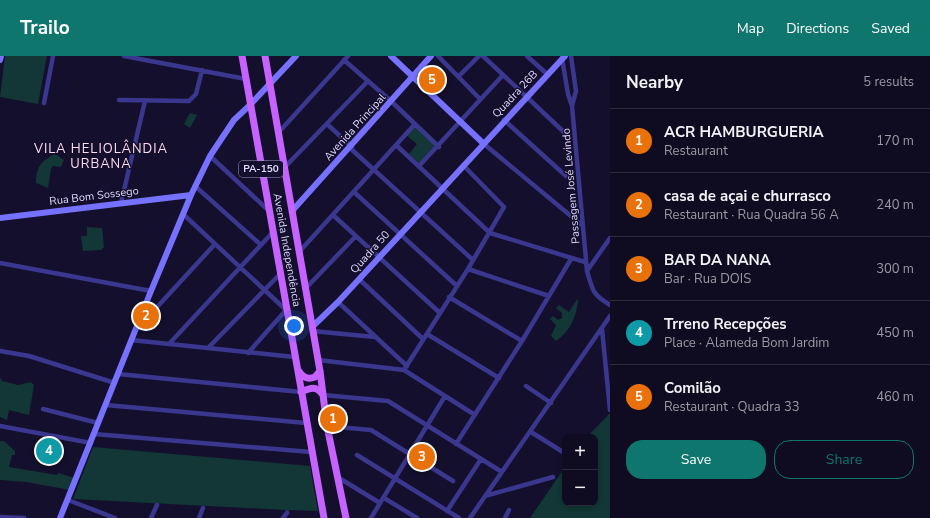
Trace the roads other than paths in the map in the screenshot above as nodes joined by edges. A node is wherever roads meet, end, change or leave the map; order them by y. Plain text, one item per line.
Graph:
1 (1, 56) edge
2 (53, 56) edge
3 (124, 56) edge
4 (242, 56) edge
5 (265, 56) edge
6 (296, 56) edge
7 (391, 56) edge
8 (431, 56) edge
9 (438, 56) edge
10 (479, 56) edge
11 (483, 56) edge
12 (527, 56) edge
13 (571, 56) edge
14 (563, 57) edge
15 (346, 58) edge
16 (0, 60) edge
17 (202, 70) junction
18 (547, 74) junction
19 (503, 75) junction
20 (413, 76) junction
21 (459, 76) junction
22 (246, 78) junction
23 (368, 81) junction
24 (271, 84) junction
25 (527, 96) junction
26 (480, 99) junction
27 (119, 100) dead end
28 (145, 101) junction
29 (392, 102) junction
30 (44, 103) dead end
31 (250, 105) junction
32 (572, 106) junction
33 (504, 120) junction
34 (461, 122) junction
35 (327, 124) junction
36 (415, 124) junction
37 (278, 132) junction
38 (566, 134) dead end
39 (484, 144) junction
40 (396, 145) junction
41 (438, 146) junction
42 (351, 147) junction
43 (210, 156) junction
44 (463, 165) junction
45 (420, 166) junction
46 (284, 168) junction
47 (374, 170) junction
48 (566, 176) dead end
49 (195, 186) junction
50 (442, 188) junction
51 (354, 192) junction
52 (191, 195) junction
53 (121, 203) junction
54 (269, 211) junction
55 (292, 211) junction
56 (421, 212) junction
57 (183, 214) junction
58 (333, 215) junction
59 (0, 218) edge
60 (583, 226) junction
61 (273, 232) junction
62 (490, 233) junction
63 (399, 234) junction
64 (356, 236) junction
65 (610, 238) edge
66 (215, 244) junction
67 (260, 244) junction
68 (299, 252) junction
69 (379, 257) junction
70 (570, 259) junction
71 (473, 260) junction
72 (0, 262) edge
73 (239, 266) junction
74 (587, 268) junction
75 (468, 269) junction
76 (280, 274) junction
77 (359, 279) junction
78 (456, 286) junction
79 (305, 289) junction
80 (265, 290) junction
81 (151, 291) junction
82 (549, 296) junction
83 (450, 298) junction
84 (338, 302) junction
85 (610, 305) edge
86 (286, 310) junction
87 (440, 313) junction
88 (610, 316) edge
89 (602, 328) junction
90 (312, 329) junction
91 (135, 331) junction
92 (427, 334) junction
93 (375, 336) junction
94 (423, 339) junction
95 (131, 340) junction
96 (522, 341) junction
97 (169, 344) junction
98 (208, 348) junction
99 (0, 350) edge
100 (248, 353) junction
101 (294, 357) junction
102 (318, 360) junction
103 (296, 368) junction
104 (406, 368) junction
105 (320, 370) junction
106 (118, 374) junction
107 (499, 378) junction
108 (115, 382) junction
109 (526, 386) dead end
110 (301, 392) junction
111 (323, 395) junction
112 (445, 396) junction
113 (551, 403) junction
114 (106, 405) junction
115 (42, 409) dead end
116 (610, 410) edge
117 (476, 414) junction
118 (98, 423) junction
119 (306, 423) junction
120 (0, 426) edge
121 (327, 426) junction
122 (427, 426) junction
123 (531, 432) junction
124 (94, 434) junction
125 (91, 443) junction
126 (456, 444) junction
127 (562, 451) edge
128 (311, 452) junction
129 (357, 455) dead end
130 (410, 455) junction
131 (481, 460) junction
132 (502, 472) junction
133 (553, 477) dead end
134 (339, 478) junction
135 (396, 479) junction
136 (453, 481) dead end
137 (486, 496) junction
138 (384, 498) junction
139 (68, 500) junction
140 (380, 503) junction
141 (157, 505) dead end
142 (203, 508) dead end
143 (509, 510) dead end
144 (447, 511) junction
145 (287, 513) dead end
146 (106, 516) edge
147 (322, 516) edge
148 (0, 517) edge
149 (472, 517) edge
150 (24, 518) edge
151 (60, 518) edge
152 (115, 518) edge
153 (151, 518) edge
154 (199, 518) edge
155 (283, 518) edge
156 (346, 518) edge
157 (371, 518) edge
158 (417, 518) edge
159 (459, 518) edge
160 (505, 518) edge

1 - 16 main road
2 - 30 street
3 - 17 street
4 - 22 main road, Avenida Independência / PA-150
5 - 24 main road, Avenida Independência / PA-150
6 - 24 main road
7 - 20 main road
8 - 20 main road, Avenida Principal
9 - 21 street
10 - 21 street
11 - 19 street
12 - 18 street
13 - 32 street
14 - 18 main road, Quadra 26B
14 - 32 street, Passagem José Levindo
15 - 23 street
15 - 37 street
17 - 22 street
17 - 28 street
18 - 25 main road, Quadra 26B
19 - 25 street
19 - 26 street
20 - 29 main road, Avenida Principal
20 - 34 main road
21 - 26 street
22 - 31 main road, Avenida Independência / PA-150
23 - 29 street
23 - 35 street
24 - 31 main road
24 - 37 main road, Avenida Independência / PA-150
25 - 33 main road, Quadra 26B
25 - 38 street
26 - 34 street
27 - 28 street
28 - 53 street
29 - 36 street
29 - 42 main road, Avenida Principal
31 - 43 main road
31 - 54 main road, Avenida Independência / PA-150
32 - 60 street, Passagem José Levindo
33 - 39 main road, Quadra 26B
33 - 48 street
34 - 39 main road
34 - 41 street
35 - 42 street
35 - 46 street
36 - 40 street
36 - 41 street
37 - 46 main road, Avenida Independência / PA-150
39 - 44 main road, Quadra 26B
39 - 60 street
40 - 45 street
40 - 47 street
41 - 45 street
42 - 47 street
42 - 55 main road, Avenida Principal
43 - 49 main road
43 - 54 street
44 - 50 main road, Quadra 50
44 - 62 street
45 - 50 street
46 - 55 main road, Avenida Independência / PA-150
47 - 51 street
47 - 56 street
49 - 52 main road
49 - 67 street
50 - 56 main road, Quadra 50
50 - 62 street
51 - 58 street
51 - 63 street
52 - 53 main road, Rua Bom Sossego
52 - 57 main road
53 - 59 main road, Rua Bom Sossego
54 - 61 main road, Avenida Independência / PA-150
55 - 68 main road, Avenida Independência / PA-150
56 - 63 main road, Quadra 50
56 - 71 street
57 - 66 street
57 - 81 main road
58 - 64 street
58 - 68 street
60 - 74 street, Passagem José Levindo
61 - 67 street
61 - 76 main road, Avenida Independência / PA-150
62 - 70 street
62 - 71 street
63 - 69 main road, Quadra 50
63 - 78 street
64 - 69 street
64 - 79 street
65 - 74 street
66 - 73 street
66 - 91 street
67 - 73 street
68 - 79 main road, Avenida Independência / PA-150
69 - 77 main road, Quadra 50
69 - 87 street
70 - 74 street
70 - 82 street
71 - 75 street
72 - 81 street
73 - 80 street
73 - 97 street
74 - 85 street, Passagem José Levindo
75 - 78 street
75 - 82 street
76 - 80 street
76 - 86 main road, Avenida Independência / PA-150
77 - 84 main road, Quadra 50
77 - 94 street
78 - 83 street
79 - 90 main road, Avenida Independência / PA-150
80 - 86 street
80 - 98 street
81 - 91 main road
82 - 96 street
83 - 87 street
83 - 96 street
84 - 90 main road, Quadra 50
84 - 93 street
86 - 100 street
86 - 101 main road, Avenida Independência / PA-150
87 - 92 street
88 - 89 street
89 - 113 street
89 - 116 street
90 - 93 street
90 - 102 main road, Avenida Independência / PA-150
91 - 95 main road
92 - 94 street
92 - 107 street
93 - 104 street
94 - 104 street
95 - 97 street
95 - 106 main road
96 - 107 street
97 - 98 street
98 - 100 street
99 - 108 street
100 - 101 street
101 - 103 main road, Avenida Independência / PA-150
102 - 104 street
102 - 105 main road, Avenida Independência / PA-150
103 - 105 main road
103 - 110 main road, Avenida Independência / PA-150
104 - 112 street
105 - 111 main road, Avenida Independência / PA-150
106 - 108 main road
106 - 110 street
107 - 117 street
108 - 114 main road
109 - 113 street
110 - 111 main road
110 - 119 main road, Avenida Independência / PA-150
111 - 121 main road, Avenida Independência / PA-150
111 - 122 street
112 - 117 street
112 - 122 street
113 - 123 street
114 - 118 main road
114 - 119 street
115 - 118 street
117 - 126 street
118 - 124 main road
119 - 128 main road, Avenida Independência / PA-150
120 - 125 street
121 - 130 street
121 - 134 main road, Avenida Independência / PA-150
122 - 126 street
122 - 130 street
123 - 127 street
123 - 132 street
124 - 125 main road
124 - 128 street
125 - 139 main road
126 - 131 street
128 - 147 main road, Avenida Independência / PA-150
129 - 135 street
130 - 135 street
130 - 136 street
131 - 132 street
131 - 144 street
132 - 137 street
133 - 137 street
134 - 140 street
134 - 156 main road, Avenida Independência / PA-150
135 - 138 street
135 - 144 street
137 - 149 street
138 - 140 street
138 - 158 street
139 - 146 street
139 - 151 main road
140 - 157 street
141 - 153 street
142 - 154 street
143 - 160 street
144 - 159 street
145 - 155 street
146 - 152 street
148 - 150 street

